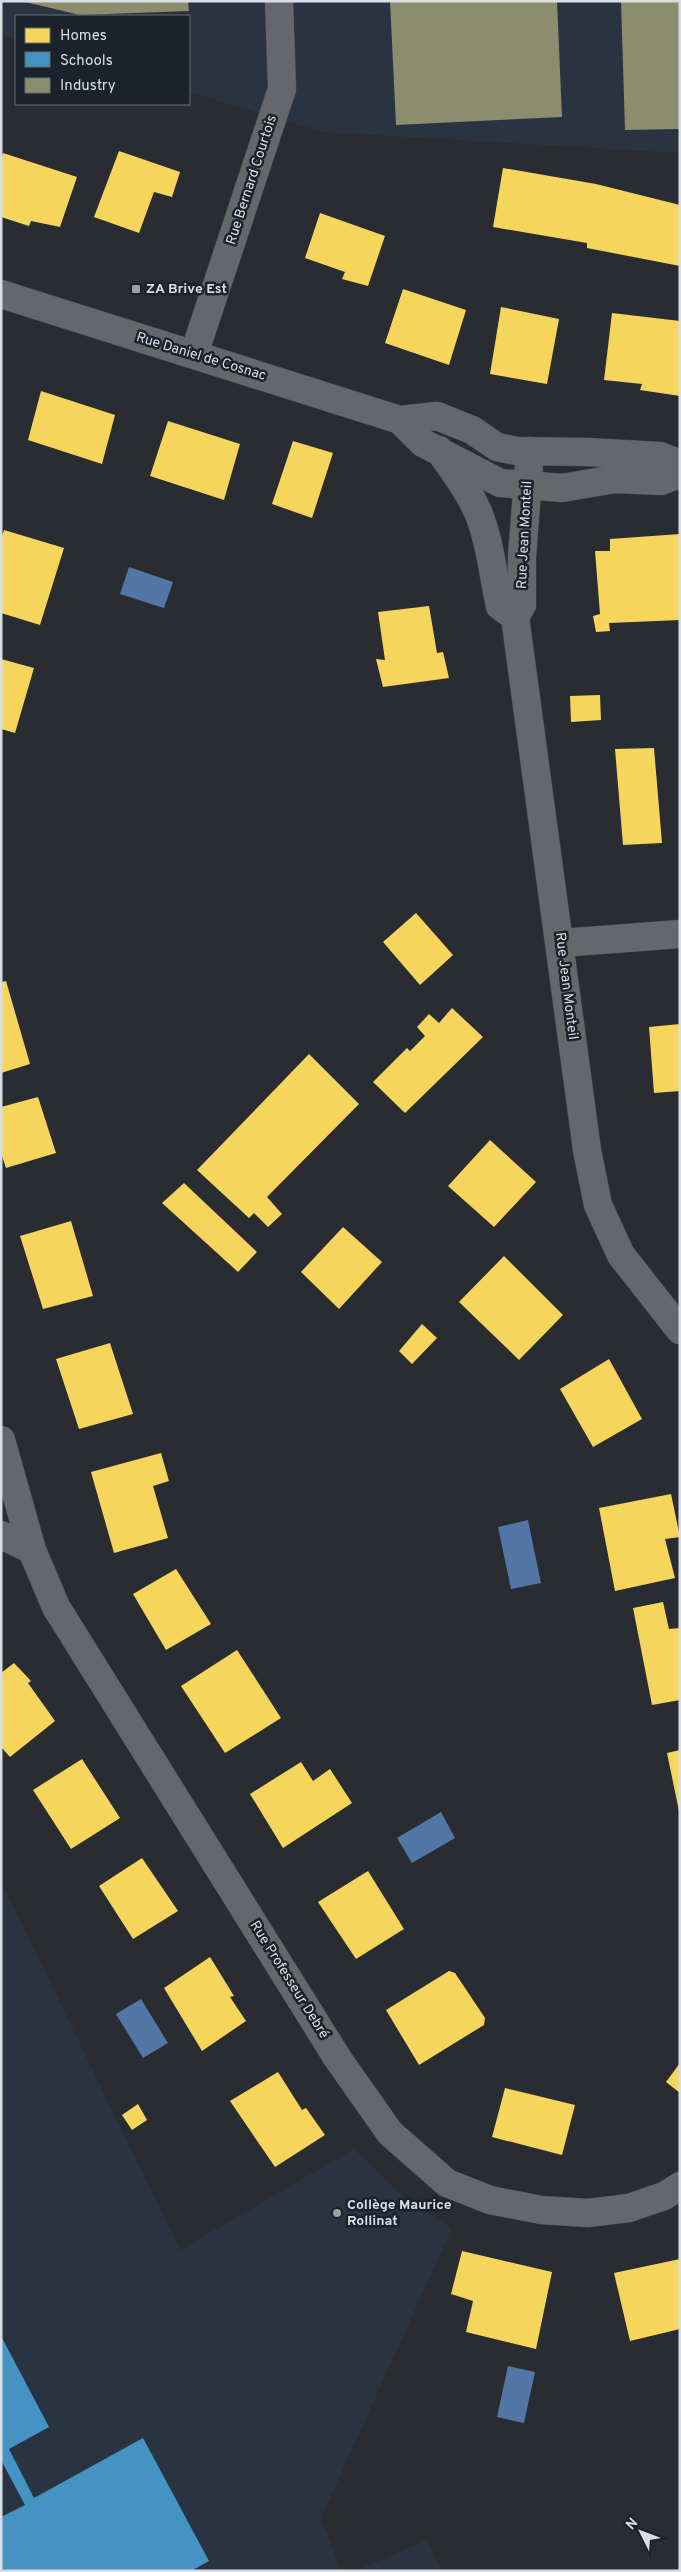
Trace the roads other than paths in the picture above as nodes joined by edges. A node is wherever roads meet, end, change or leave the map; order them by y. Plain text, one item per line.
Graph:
1 (279, 1) edge
2 (2, 295) edge
3 (194, 354) junction
4 (400, 420) junction
5 (439, 450) junction
6 (530, 451) junction
7 (680, 464) edge
8 (680, 474) edge
9 (527, 485) junction
10 (515, 617) junction
11 (680, 934) edge
12 (560, 943) junction
13 (680, 1330) edge
14 (1, 1440) edge
15 (1, 1535) edge
16 (32, 1550) junction
17 (680, 2186) edge

1 - 3 street, Rue Bernard Courtois
2 - 3 street, Rue Daniel de Cosnac
3 - 4 street, Rue Daniel de Cosnac
4 - 5 street, Rue Daniel de Cosnac
4 - 6 street, Rue Daniel de Cosnac
5 - 9 street, Rue Daniel de Cosnac
5 - 10 street, Rue Jean Monteil
6 - 7 street, Rue Daniel de Cosnac
6 - 9 street, Rue Jean Monteil
8 - 9 street, Rue Daniel de Cosnac
9 - 10 street, Rue Jean Monteil
10 - 12 street, Rue Jean Monteil
11 - 12 street
12 - 13 street, Rue Jean Monteil
14 - 16 street, Rue Professeur Debré
15 - 16 street
16 - 17 street, Rue Professeur Debré

